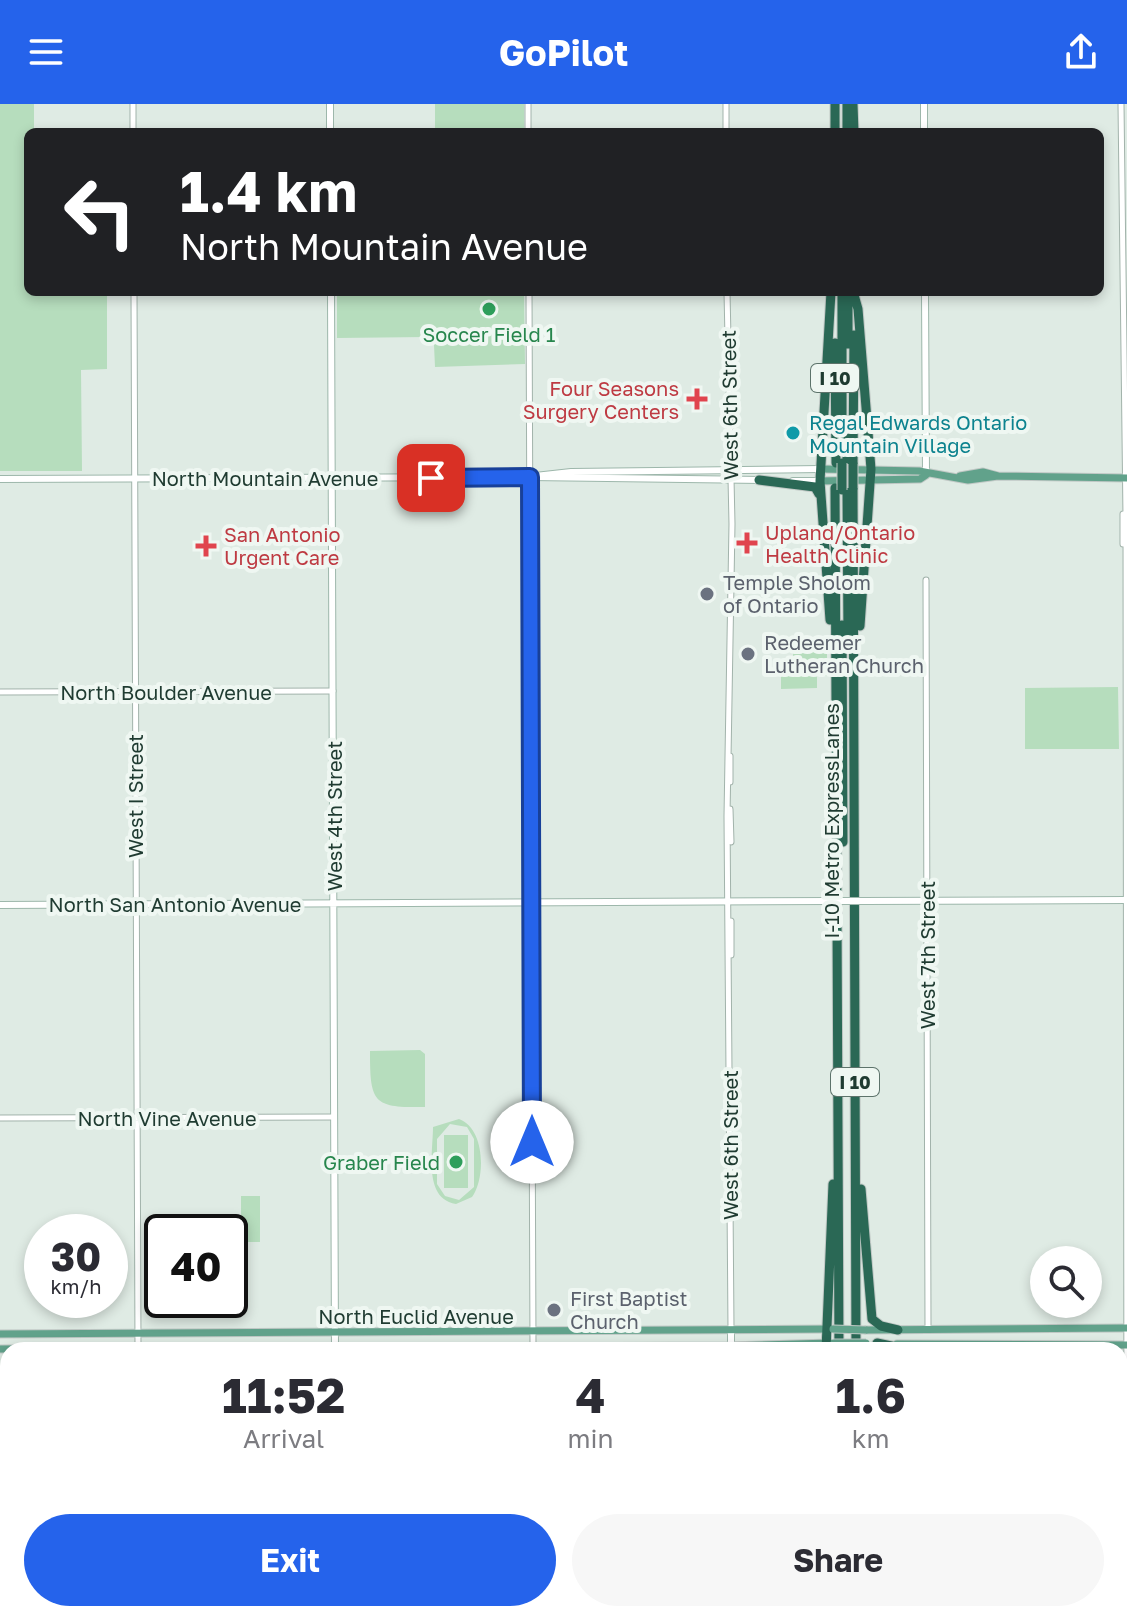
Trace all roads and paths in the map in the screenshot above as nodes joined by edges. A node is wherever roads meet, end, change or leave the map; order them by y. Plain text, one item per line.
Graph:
1 (133, 104) edge
2 (330, 104) edge
3 (528, 104) edge
4 (726, 104) edge
5 (838, 104) edge
6 (847, 104) edge
7 (853, 104) edge
8 (924, 104) edge
9 (1121, 104) edge
10 (133, 128) edge
11 (330, 128) edge
12 (528, 128) edge
13 (726, 128) edge
14 (838, 128) edge
15 (847, 128) edge
16 (854, 128) edge
17 (924, 128) edge
18 (134, 296) edge
19 (331, 296) edge
20 (529, 296) edge
21 (727, 296) edge
22 (833, 296) edge
23 (833, 296) edge
24 (842, 296) edge
25 (851, 296) edge
26 (852, 296) edge
27 (853, 296) edge
28 (925, 296) edge
29 (845, 328) junction
30 (835, 357) junction
31 (854, 374) junction
32 (844, 463) junction
33 (821, 469) junction
34 (871, 469) junction
35 (629, 472) junction
36 (730, 475) junction
37 (926, 475) junction
38 (1126, 476) edge
39 (530, 477) junction
40 (134, 478) junction
41 (332, 478) junction
42 (0, 479) edge
43 (624, 479) junction
44 (638, 479) junction
45 (759, 480) junction
46 (820, 481) junction
47 (870, 481) junction
48 (844, 489) junction
49 (821, 498) junction
50 (1123, 528) edge
51 (836, 542) junction
52 (926, 580) dead end
53 (854, 607) junction
54 (842, 633) junction
55 (848, 648) junction
56 (836, 684) junction
57 (333, 691) junction
58 (0, 692) edge
59 (134, 692) junction
60 (854, 713) junction
61 (927, 900) junction
62 (1126, 900) edge
63 (532, 902) junction
64 (729, 902) junction
65 (334, 903) junction
66 (136, 904) junction
67 (0, 905) edge
68 (334, 1117) junction
69 (0, 1118) edge
70 (136, 1118) junction
71 (855, 1140) junction
72 (839, 1154) junction
73 (1127, 1328) edge
74 (928, 1329) junction
75 (731, 1330) junction
76 (829, 1330) junction
77 (898, 1330) junction
78 (633, 1331) junction
79 (861, 1332) junction
80 (138, 1333) junction
81 (0, 1334) edge
82 (138, 1342) edge
83 (335, 1342) edge
84 (533, 1342) edge
85 (632, 1342) edge
86 (731, 1342) edge
87 (833, 1342) edge
88 (834, 1342) edge
89 (834, 1342) edge
90 (862, 1342) edge
91 (862, 1342) edge
92 (927, 1342) edge

1 - 10 street
2 - 11 main road
3 - 12 street
4 - 13 street
5 - 14 highway
6 - 15 highway
7 - 16 highway
8 - 17 main road
9 - 38 street
18 - 40 street, West I Street
19 - 41 main road, West 4th Street
20 - 39 street
21 - 36 street, West 6th Street
22 - 30 highway, I 10
23 - 33 highway
24 - 29 highway
25 - 29 highway
26 - 31 highway, I 10
27 - 34 highway
28 - 37 main road
29 - 30 highway
29 - 31 highway
29 - 32 highway
30 - 32 highway, I 10
31 - 32 highway, I 10
32 - 48 highway, I 10, bridge
32 - 48 highway, I 10
33 - 34 main road
33 - 36 main road, North Mountain Avenue
33 - 46 highway
34 - 37 main road
34 - 47 highway
35 - 36 main road, North Mountain Avenue
35 - 39 main road, North Mountain Avenue
35 - 43 main road
35 - 44 main road
36 - 44 main road, North Mountain Avenue
36 - 45 main road, North Mountain Avenue
36 - 64 street, West 6th Street
37 - 38 main road
37 - 47 main road
38 - 50 street
39 - 41 main road, North Mountain Avenue
39 - 43 main road, North Mountain Avenue
39 - 63 street
40 - 41 main road, North Mountain Avenue
40 - 42 main road, North Mountain Avenue
40 - 59 street, West I Street
41 - 57 main road, West 4th Street
43 - 44 main road, North Mountain Avenue
45 - 46 main road, North Mountain Avenue
45 - 49 highway
46 - 47 main road
46 - 49 highway
47 - 60 highway
48 - 51 highway, I 10
48 - 53 highway, I 10
48 - 54 highway, I-10 Metro ExpressLanes
48 - 55 highway, I-10 Metro ExpressLanes
49 - 56 highway
50 - 62 street
51 - 54 highway
51 - 56 highway, I 10
52 - 61 street, West 7th Street
53 - 55 highway
53 - 60 highway, I 10
54 - 88 highway, I-10 Metro ExpressLanes
55 - 90 highway, I-10 Metro ExpressLanes
56 - 72 highway, I 10
57 - 59 street, North Boulder Avenue
57 - 65 main road, West 4th Street
58 - 59 street, North Boulder Avenue
59 - 66 street, West I Street
60 - 71 highway, I 10
61 - 62 main road, North San Antonio Avenue
61 - 64 main road, North San Antonio Avenue, bridge
61 - 74 street, West 7th Street
62 - 73 street
63 - 64 main road, North San Antonio Avenue
63 - 65 main road, North San Antonio Avenue
63 - 84 street
64 - 75 street, West 6th Street
65 - 66 main road, North San Antonio Avenue
65 - 68 main road, West 4th Street
66 - 67 main road, North San Antonio Avenue
66 - 70 street, West I Street
68 - 70 street, North Vine Avenue
68 - 83 main road, West 4th Street
69 - 70 street, North Vine Avenue
70 - 80 street, West I Street
71 - 77 highway
71 - 79 highway, I 10
72 - 76 highway
72 - 89 highway, I 10
73 - 74 main road, North Euclid Avenue
74 - 77 main road, North Euclid Avenue
74 - 92 main road
75 - 76 main road, North Euclid Avenue
75 - 78 main road, North Euclid Avenue
75 - 86 main road
76 - 79 main road, North Euclid Avenue, bridge
76 - 87 highway
77 - 79 main road, North Euclid Avenue
78 - 84 main road, North Euclid Avenue
78 - 85 main road
79 - 91 highway
80 - 81 main road, North Euclid Avenue
80 - 82 street, West I Street
80 - 83 main road, North Euclid Avenue
83 - 84 main road, North Euclid Avenue
83 - 84 main road, North Euclid Avenue

